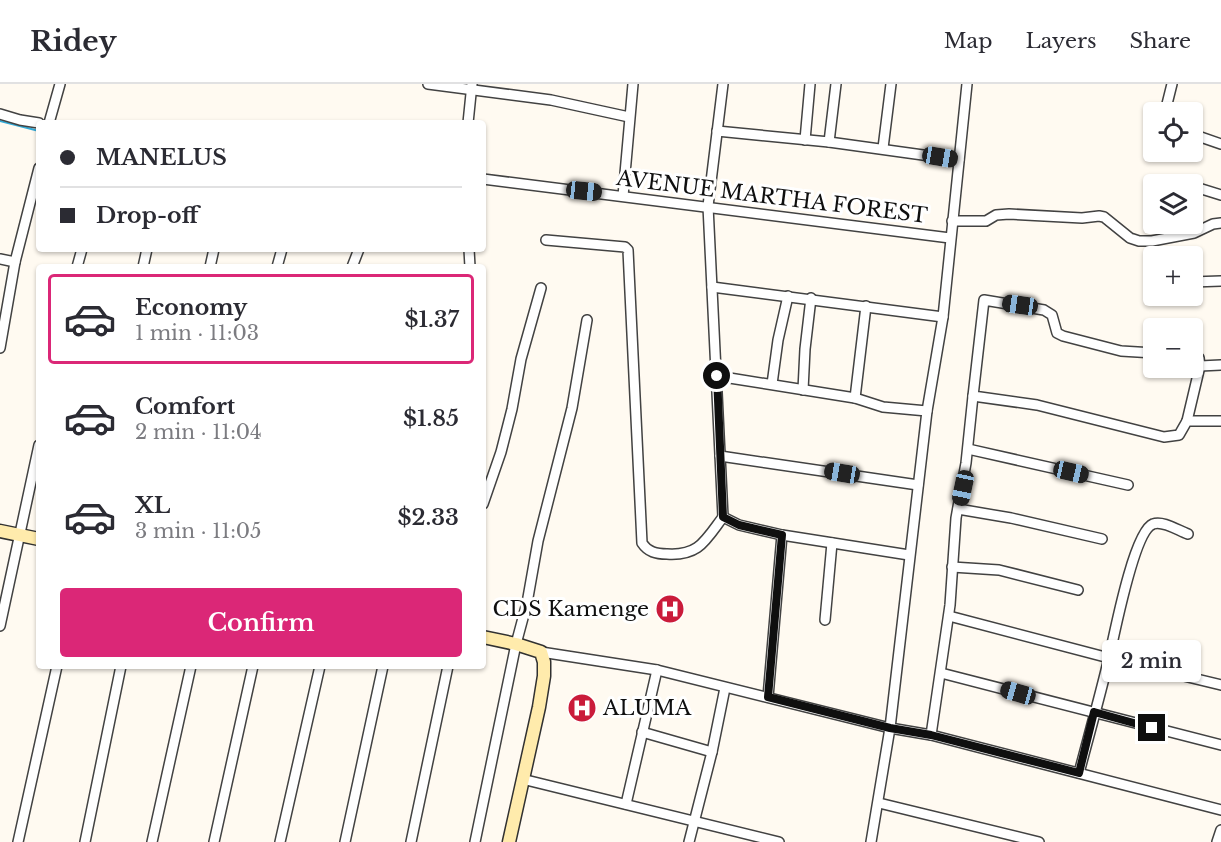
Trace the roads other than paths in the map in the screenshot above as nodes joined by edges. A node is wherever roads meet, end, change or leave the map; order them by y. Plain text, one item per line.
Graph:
1 (60, 84) edge
2 (428, 84) edge
3 (633, 84) edge
4 (723, 84) edge
5 (810, 84) edge
6 (836, 84) edge
7 (891, 84) edge
8 (968, 84) edge
9 (1172, 84) edge
10 (471, 87) edge
11 (1168, 102) edge
12 (0, 114) edge
13 (629, 117) junction
14 (50, 120) edge
15 (468, 120) edge
16 (36, 123) edge
17 (717, 131) junction
18 (1203, 138) edge
19 (805, 140) junction
20 (829, 142) junction
21 (1221, 144) edge
22 (883, 148) junction
23 (958, 160) junction
24 (486, 179) edge
25 (36, 180) edge
26 (1203, 189) edge
27 (1221, 195) edge
28 (623, 196) junction
29 (708, 206) junction
30 (952, 221) junction
31 (1221, 223) edge
32 (950, 238) junction
33 (546, 240) dead end
34 (0, 259) edge
35 (15, 262) junction
36 (1221, 281) edge
37 (1203, 282) edge
38 (712, 287) junction
39 (541, 288) dead end
40 (788, 296) junction
41 (811, 298) junction
42 (866, 306) junction
43 (943, 317) junction
44 (587, 320) dead end
45 (2, 327) edge
46 (0, 348) edge
47 (1143, 352) edge
48 (1221, 365) edge
49 (1203, 366) edge
50 (717, 376) junction
51 (1197, 378) edge
52 (772, 384) junction
53 (803, 390) junction
54 (973, 396) junction
55 (855, 398) junction
56 (927, 411) junction
57 (1221, 421) edge
58 (1187, 422) junction
59 (968, 448) junction
60 (720, 456) junction
61 (36, 459) edge
62 (918, 485) junction
63 (1128, 485) dead end
64 (486, 495) edge
65 (958, 509) junction
66 (723, 517) junction
67 (0, 531) edge
68 (1188, 534) dead end
69 (20, 535) junction
70 (782, 535) junction
71 (36, 538) edge
72 (1102, 538) dead end
73 (832, 543) junction
74 (909, 555) junction
75 (952, 567) junction
76 (1078, 590) dead end
77 (949, 616) junction
78 (825, 620) dead end
79 (0, 626) edge
80 (486, 638) edge
81 (516, 644) junction
82 (540, 652) junction
83 (1109, 658) junction
84 (56, 669) edge
85 (120, 669) edge
86 (190, 669) edge
87 (252, 669) edge
88 (319, 669) edge
89 (382, 669) edge
90 (447, 669) edge
91 (657, 670) junction
92 (942, 673) junction
93 (1221, 685) edge
94 (725, 688) junction
95 (768, 697) junction
96 (1094, 712) junction
97 (890, 728) junction
98 (642, 732) junction
99 (931, 735) junction
100 (1221, 745) edge
101 (712, 752) junction
102 (1079, 773) junction
103 (522, 779) junction
104 (879, 803) junction
105 (626, 804) junction
106 (1221, 810) edge
107 (695, 821) junction
108 (1221, 830) edge
109 (1022, 840) edge
110 (18, 842) edge
111 (85, 842) edge
112 (152, 842) edge
113 (214, 842) edge
114 (280, 842) edge
115 (345, 842) edge
116 (411, 842) edge
117 (475, 842) edge
118 (509, 842) edge
119 (689, 842) edge
120 (779, 842) edge
121 (871, 842) edge
122 (1039, 842) edge
123 (1217, 842) edge

1 - 14 street
2 - 10 street
3 - 13 street
4 - 17 street
5 - 19 street
6 - 20 street
7 - 22 street
8 - 23 street
9 - 11 street
10 - 13 street
10 - 15 street
12 - 16 street
13 - 28 street
17 - 19 street
17 - 29 street
18 - 21 street
19 - 20 street
20 - 22 street
22 - 23 street
23 - 30 street
24 - 28 street, AVENUE MARTHA FOREST
25 - 35 street
26 - 27 street
28 - 29 street, AVENUE MARTHA FOREST
29 - 32 street, AVENUE MARTHA FOREST
29 - 38 street
30 - 31 street
30 - 32 street
32 - 43 street
33 - 66 street
34 - 35 street
35 - 45 street
36 - 37 street
38 - 40 street
38 - 50 street
39 - 64 street
40 - 41 street
40 - 52 street
41 - 42 street
41 - 53 street
42 - 43 street
42 - 55 street
43 - 56 street
44 - 81 street
45 - 46 street
47 - 54 street
48 - 49 street
50 - 52 street
50 - 60 street
51 - 58 street
52 - 53 street
53 - 55 street
54 - 58 street
54 - 59 street
55 - 56 street
56 - 62 street
57 - 58 street
59 - 63 street
59 - 65 street
60 - 62 street
60 - 66 street
61 - 69 street
62 - 74 street
65 - 72 street
65 - 75 street
66 - 70 street
67 - 69 street
68 - 83 street
69 - 71 street
69 - 79 street
70 - 73 street
70 - 95 street
73 - 74 street
73 - 78 street
74 - 97 street
75 - 76 street
75 - 77 street
77 - 83 street
77 - 92 street
80 - 81 street
81 - 82 street
81 - 117 street
82 - 91 street
82 - 103 street
83 - 93 street
83 - 96 street
84 - 110 street
85 - 111 street
86 - 112 street
87 - 113 street
88 - 114 street
89 - 115 street
90 - 116 street
91 - 94 street
91 - 98 street
92 - 96 street
92 - 99 street
94 - 95 street
94 - 101 street
95 - 97 street
96 - 100 street
96 - 102 street
97 - 99 street
97 - 104 street
98 - 101 street
98 - 105 street
99 - 102 street
101 - 107 street
102 - 106 street
103 - 105 street
103 - 118 street
104 - 109 street
104 - 121 street
105 - 107 street
107 - 119 street
107 - 120 street
108 - 123 street
109 - 122 street

